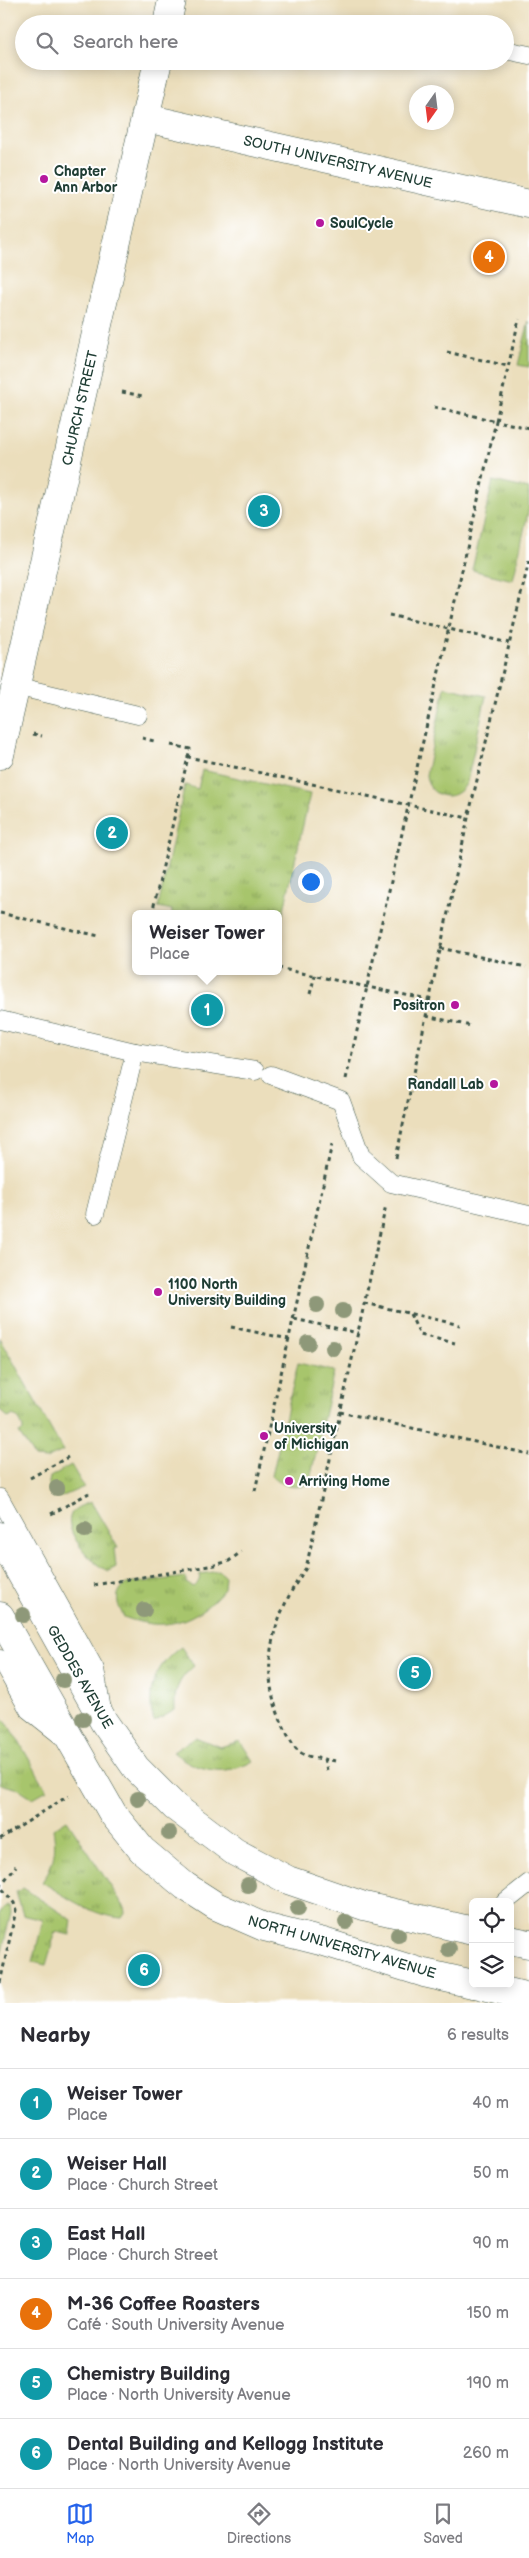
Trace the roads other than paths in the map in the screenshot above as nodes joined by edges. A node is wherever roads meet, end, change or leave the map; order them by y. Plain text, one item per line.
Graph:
1 (172, 0) edge
2 (169, 15) edge
3 (514, 52) edge
4 (529, 55) edge
5 (156, 70) edge
6 (146, 118) junction
7 (529, 204) edge
8 (15, 686) junction
9 (138, 715) dead end
10 (0, 755) edge
11 (0, 1020) edge
12 (135, 1052) junction
13 (95, 1214) dead end
14 (529, 1215) edge
15 (0, 1498) edge
16 (0, 1536) edge
17 (0, 1616) edge
18 (0, 1659) edge
19 (104, 1722) junction
20 (73, 1744) junction
21 (529, 1883) edge
22 (510, 1898) edge
23 (469, 1930) edge
24 (514, 1941) edge
25 (529, 1944) edge
26 (469, 1983) edge
27 (492, 1988) edge
28 (529, 1996) edge

1 - 2 street
3 - 4 lane
5 - 6 street, CHURCH STREET
6 - 7 street, SOUTH UNIVERSITY AVENUE
6 - 8 street, CHURCH STREET
8 - 9 lane
8 - 10 street, CHURCH STREET
11 - 12 lane
12 - 13 lane
12 - 14 lane
15 - 19 lane
16 - 19 street, GEDDES AVENUE
17 - 20 street
18 - 20 lane
19 - 23 street, GEDDES AVENUE
20 - 26 street, NORTH UNIVERSITY AVENUE
21 - 22 lane
24 - 25 street
27 - 28 street, NORTH UNIVERSITY AVENUE

